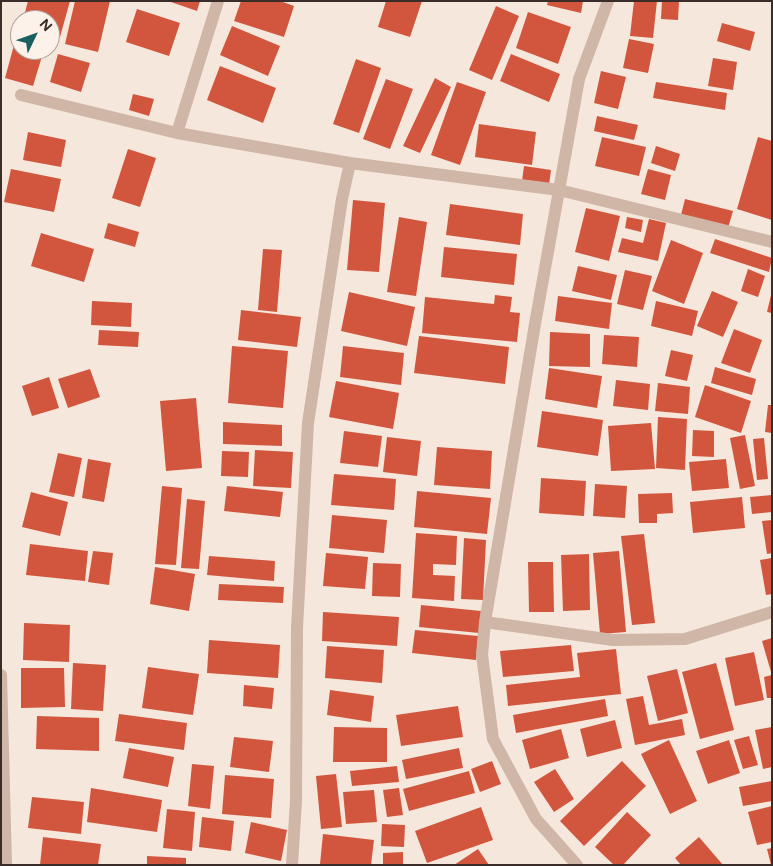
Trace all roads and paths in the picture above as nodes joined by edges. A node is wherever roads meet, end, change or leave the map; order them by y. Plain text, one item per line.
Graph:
1 (218, 1) edge
2 (608, 1) edge
3 (21, 95) dead end
4 (177, 133) junction
5 (350, 163) junction
6 (559, 190) junction
7 (772, 242) edge
8 (772, 612) edge
9 (485, 622) junction
10 (1, 675) edge
11 (6, 865) edge
12 (292, 865) edge
13 (577, 865) edge

1 - 4 street
2 - 6 street
3 - 4 street
4 - 5 street
5 - 6 street
5 - 12 street
6 - 7 street
6 - 9 street
8 - 9 street
9 - 13 street
10 - 11 street

